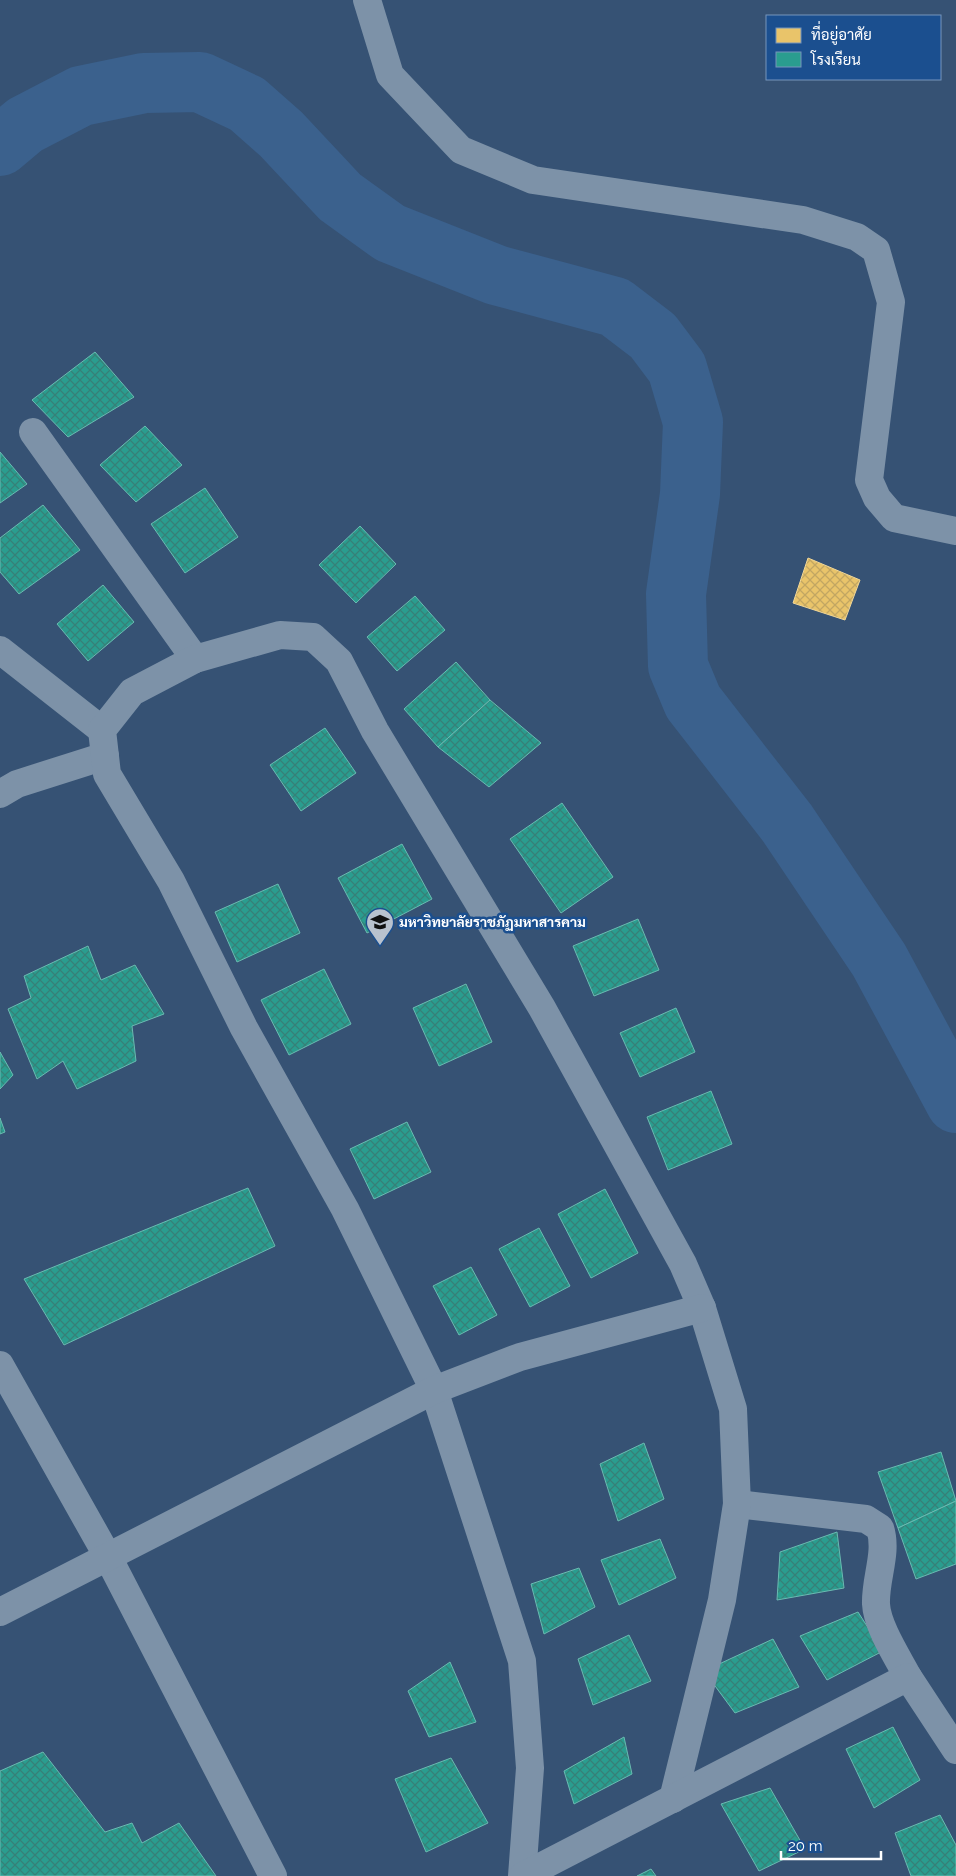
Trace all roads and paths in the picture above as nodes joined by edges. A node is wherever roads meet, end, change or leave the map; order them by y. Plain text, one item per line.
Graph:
1 (367, 0) edge
2 (33, 432) dead end
3 (956, 531) edge
4 (0, 650) edge
5 (195, 659) junction
6 (104, 743) junction
7 (0, 794) edge
8 (702, 1308) junction
9 (0, 1365) edge
10 (434, 1390) junction
11 (737, 1504) junction
12 (108, 1557) junction
13 (0, 1612) edge
14 (908, 1678) junction
15 (956, 1750) edge
16 (673, 1799) junction
17 (273, 1876) edge
18 (522, 1876) edge

1 - 3 street
2 - 5 street
4 - 6 street
5 - 6 street
5 - 8 street
6 - 7 street
6 - 10 street
8 - 10 street
8 - 11 street
9 - 12 street
10 - 12 street
10 - 18 street
11 - 14 street
11 - 16 street
12 - 13 street
12 - 17 street
14 - 15 street
14 - 16 street
16 - 18 street

